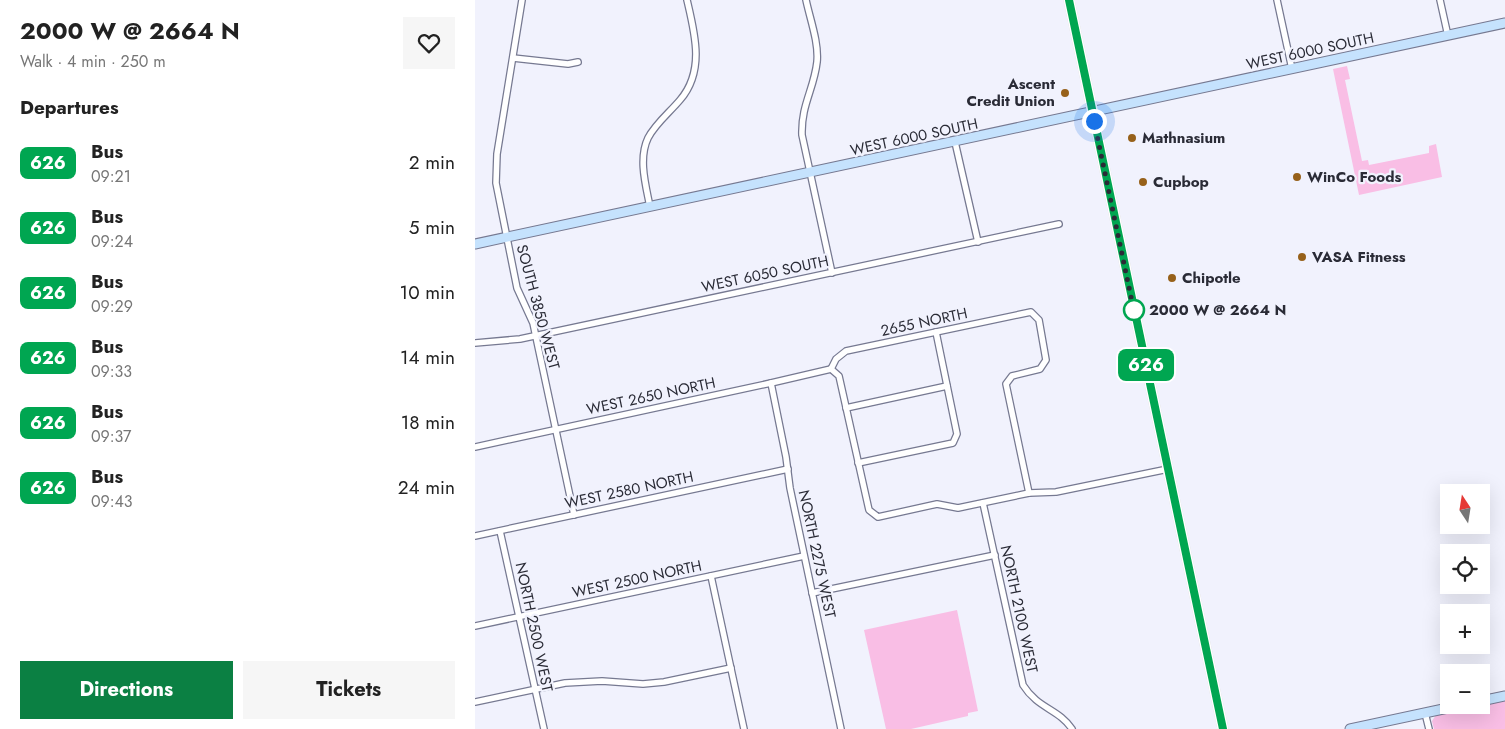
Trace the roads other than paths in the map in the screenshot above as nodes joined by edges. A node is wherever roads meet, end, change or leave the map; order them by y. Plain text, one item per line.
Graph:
1 (522, 0) edge
2 (687, 0) edge
3 (806, 0) edge
4 (1069, 0) edge
5 (1277, 0) edge
6 (1440, 0) edge
7 (1505, 23) edge
8 (1448, 36) junction
9 (513, 58) junction
10 (578, 62) dead end
11 (1292, 69) junction
12 (1092, 113) junction
13 (955, 142) junction
14 (810, 173) junction
15 (650, 207) junction
16 (1059, 224) dead end
17 (506, 238) junction
18 (978, 242) junction
19 (475, 244) edge
20 (832, 273) junction
21 (936, 332) junction
22 (536, 336) junction
23 (475, 343) edge
24 (831, 369) junction
25 (771, 383) junction
26 (947, 386) junction
27 (846, 408) junction
28 (556, 430) junction
29 (475, 447) edge
30 (859, 463) junction
31 (788, 469) junction
32 (1168, 469) junction
33 (1029, 493) junction
34 (983, 503) junction
35 (574, 515) junction
36 (500, 531) junction
37 (475, 536) edge
38 (995, 555) junction
39 (804, 556) junction
40 (711, 576) junction
41 (812, 593) junction
42 (520, 617) junction
43 (475, 626) edge
44 (731, 668) junction
45 (535, 689) junction
46 (1505, 696) edge
47 (1490, 699) edge
48 (475, 702) edge
49 (1440, 710) edge
50 (1425, 713) junction
51 (544, 729) edge
52 (743, 729) edge
53 (841, 729) edge
54 (1072, 729) edge
55 (1223, 729) edge
56 (1350, 729) edge
57 (1429, 729) edge

1 - 9 street, SOUTH 3850 WEST
2 - 15 street
3 - 14 street
4 - 12 main road
5 - 11 street
6 - 8 street
7 - 8 street, WEST 6000 SOUTH
8 - 11 street, WEST 6000 SOUTH
9 - 10 street
9 - 17 street, SOUTH 3850 WEST
11 - 12 street, WEST 6000 SOUTH
12 - 13 street, WEST 6000 SOUTH
12 - 32 main road
13 - 14 street, WEST 6000 SOUTH
13 - 18 street
14 - 15 street, WEST 6000 SOUTH
14 - 20 street
15 - 17 street, WEST 6000 SOUTH
16 - 18 street, WEST 6050 SOUTH
17 - 19 street, WEST 6000 SOUTH
17 - 22 street, SOUTH 3850 WEST
18 - 20 street, WEST 6050 SOUTH
20 - 22 street, WEST 6050 SOUTH
21 - 24 street, 2655 NORTH
21 - 26 street
21 - 33 street, 2655 NORTH
22 - 23 street, WEST 6050 SOUTH
22 - 28 street, SOUTH 3850 WEST
24 - 25 street, WEST 2650 NORTH
24 - 27 street
25 - 28 street, WEST 2650 NORTH
25 - 31 street, NORTH 2275 WEST
26 - 27 street
26 - 30 street
27 - 30 street
28 - 29 street, WEST 2650 NORTH
28 - 35 street, SOUTH 3850 WEST
30 - 34 street
31 - 35 street, WEST 2580 NORTH
31 - 39 street, NORTH 2275 WEST
32 - 33 street
32 - 55 main road
33 - 34 street
34 - 38 street, NORTH 2100 WEST
35 - 36 street, WEST 2580 NORTH
36 - 37 street, WEST 2580 NORTH
36 - 42 street, NORTH 2500 WEST
38 - 41 street
38 - 54 street, NORTH 2100 WEST
39 - 40 street, WEST 2500 NORTH
39 - 41 street, NORTH 2275 WEST
40 - 42 street, WEST 2500 NORTH
40 - 44 street
41 - 53 street, NORTH 2275 WEST
42 - 43 street, WEST 2500 NORTH
42 - 45 street, NORTH 2500 WEST
44 - 45 street
44 - 52 street
45 - 48 street
45 - 51 street, NORTH 2500 WEST
46 - 47 street
49 - 50 street
50 - 56 street
50 - 57 street

